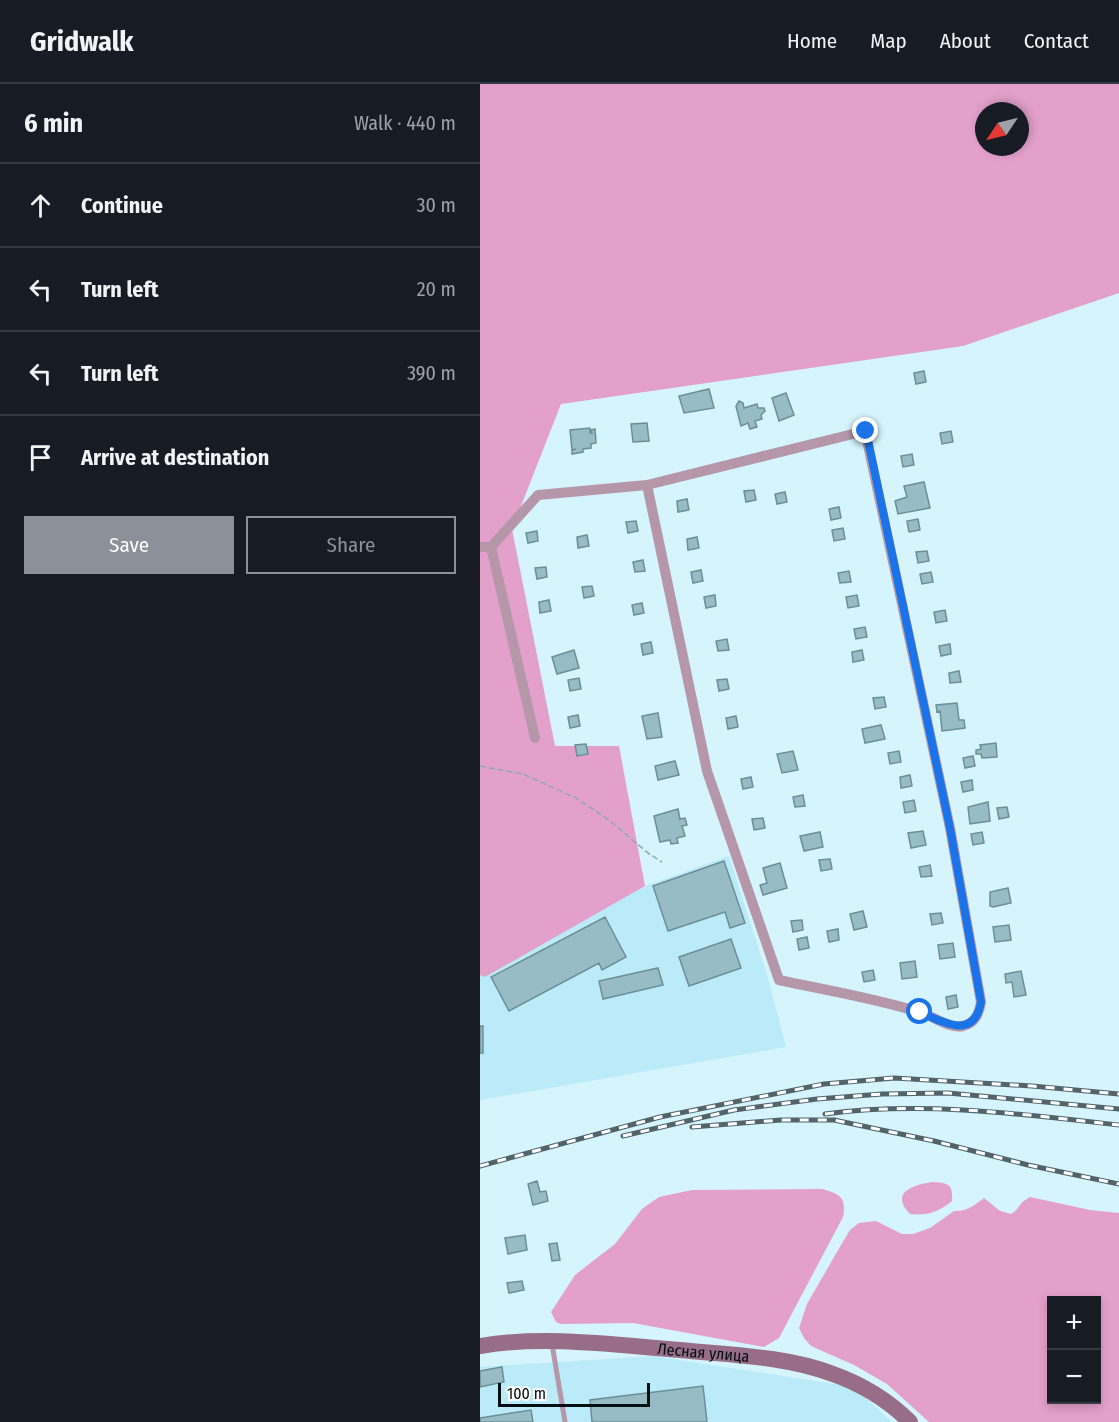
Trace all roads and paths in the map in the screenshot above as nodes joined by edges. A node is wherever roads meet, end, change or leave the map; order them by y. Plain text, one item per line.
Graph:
1 (647, 485) junction
2 (485, 547) edge
3 (535, 738) dead end
4 (480, 766) edge
5 (662, 862) dead end
6 (552, 1342) junction
7 (480, 1346) edge
8 (565, 1422) edge
9 (910, 1422) edge

1 - 1 street
1 - 2 street
2 - 3 street
4 - 5 path
6 - 7 street, Лесная улица
6 - 8 lane
6 - 9 street, Лесная улица

